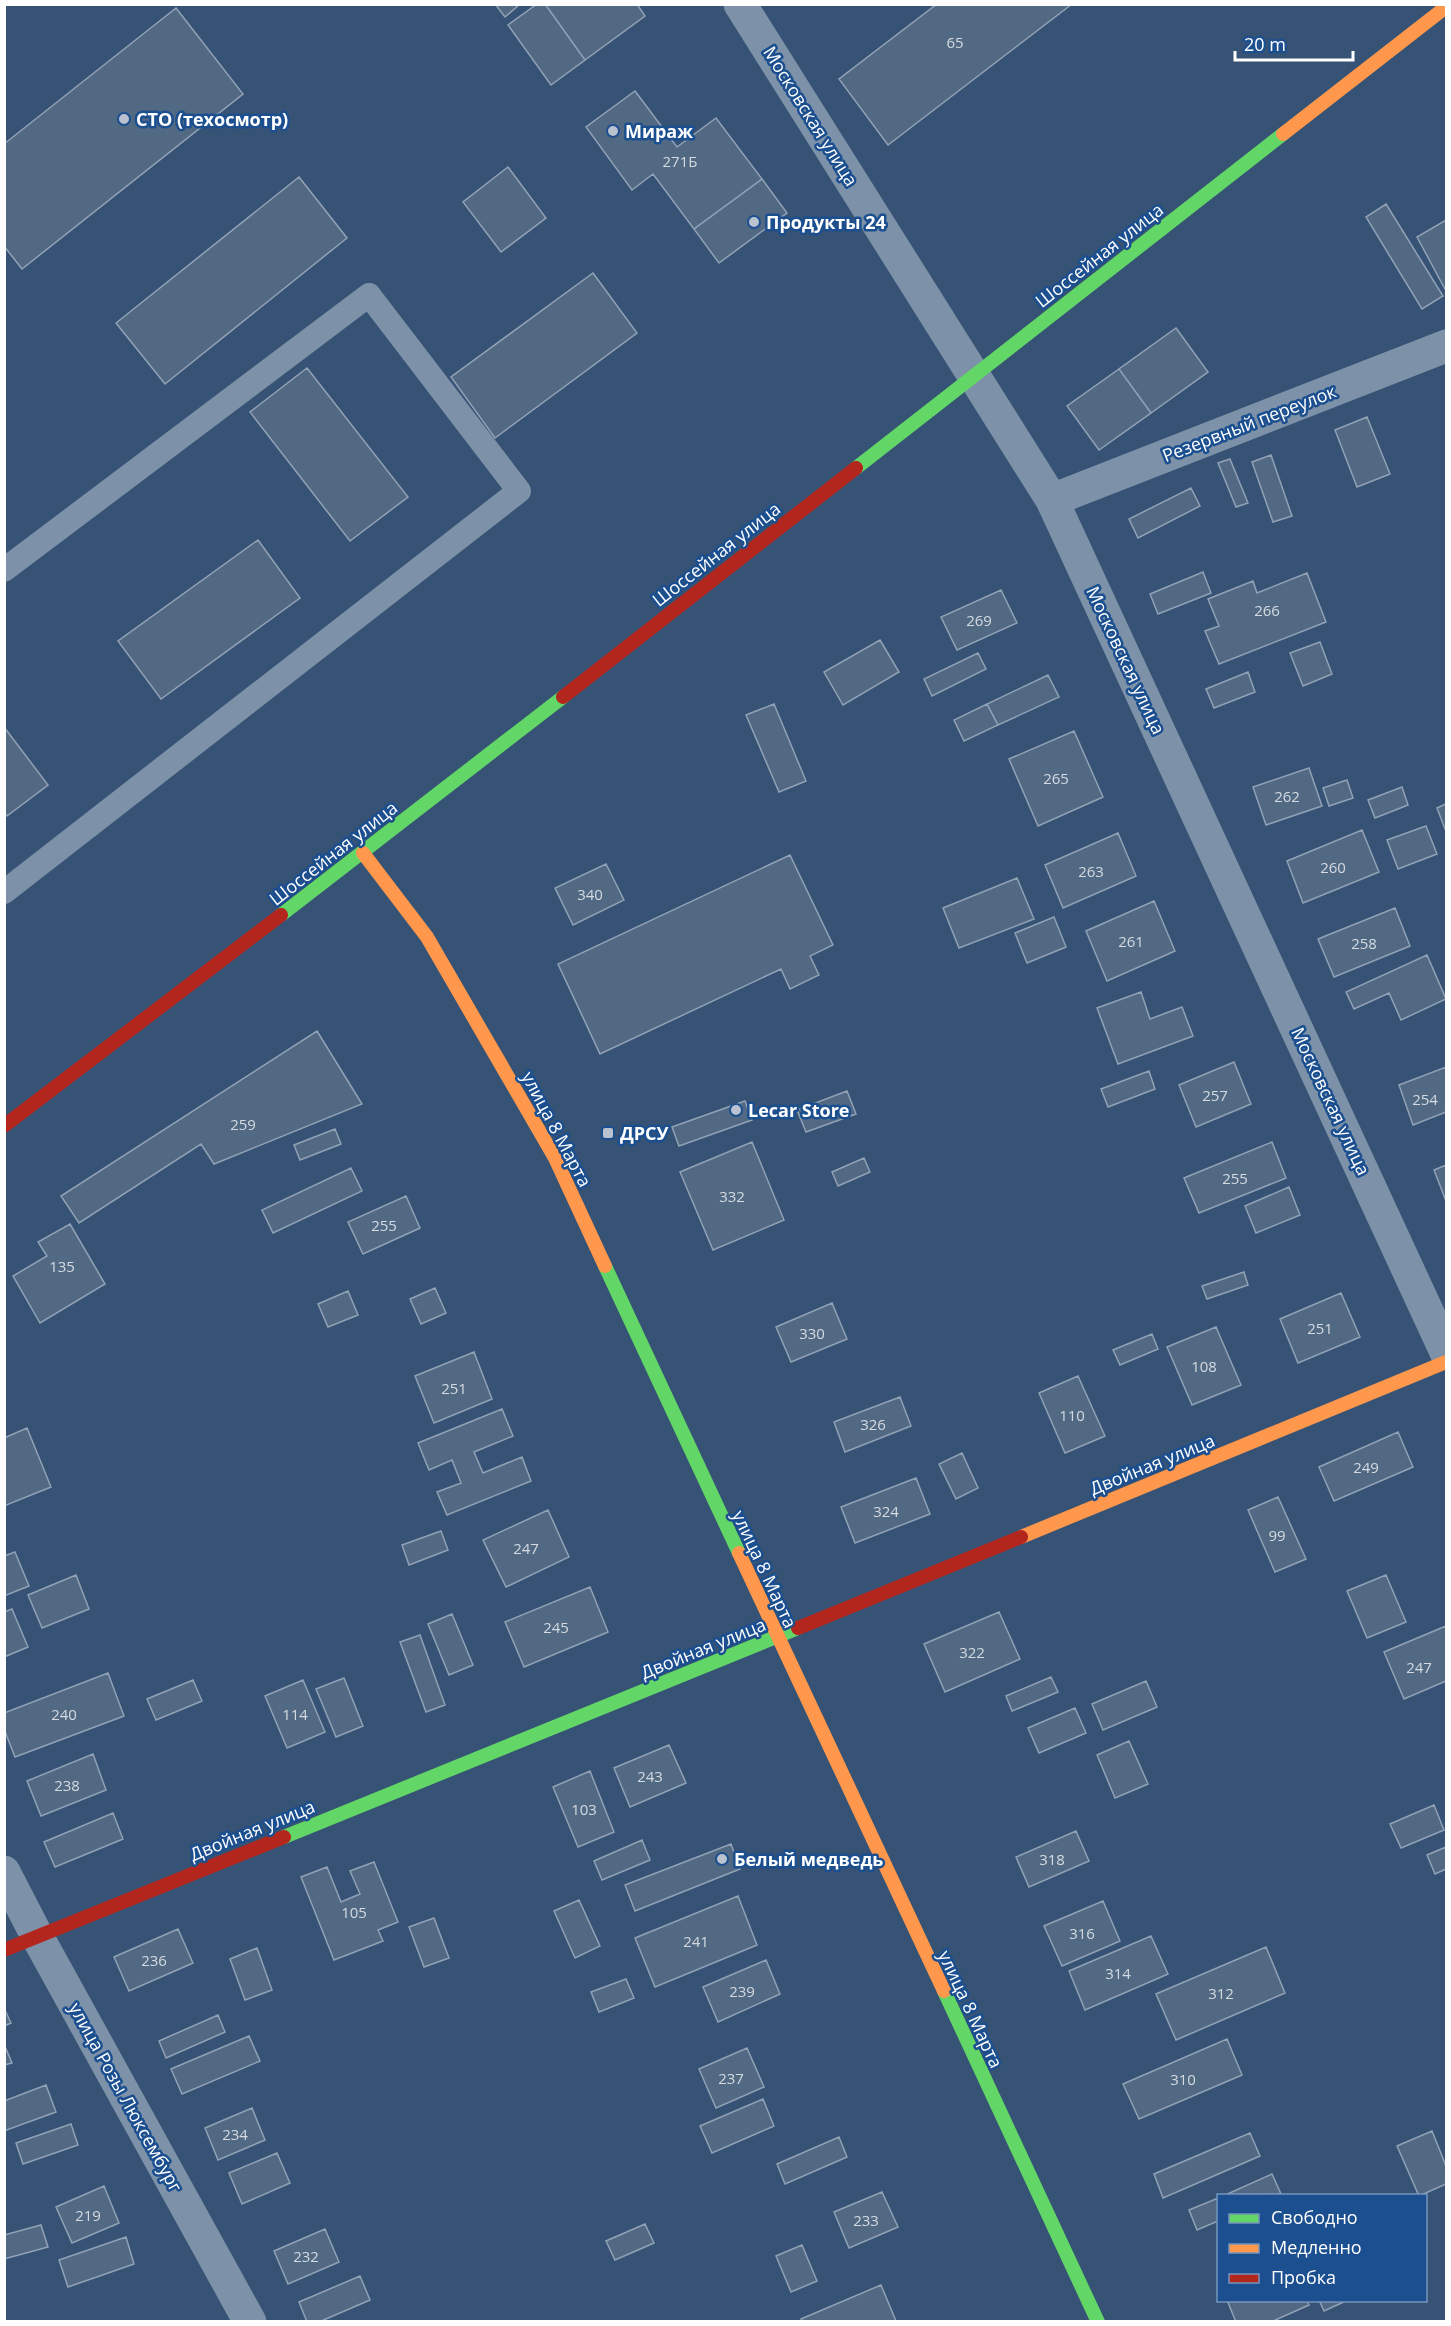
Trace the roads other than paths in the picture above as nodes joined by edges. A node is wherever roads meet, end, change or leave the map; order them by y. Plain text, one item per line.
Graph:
1 (740, 4) edge
2 (1446, 7) edge
3 (1446, 346) edge
4 (974, 376) junction
5 (1052, 500) junction
6 (4, 570) edge
7 (363, 853) junction
8 (4, 892) edge
9 (4, 1126) edge
10 (1446, 1352) edge
11 (1446, 1362) edge
12 (777, 1637) junction
13 (4, 1872) edge
14 (37, 1936) junction
15 (4, 1950) edge
16 (250, 2322) edge
17 (1098, 2322) edge

1 - 4 street, Московская улица
2 - 4 main road, Шоссейная улица
3 - 5 street, Резервный переулок
4 - 5 street, Московская улица
4 - 7 main road, Шоссейная улица
5 - 10 street, Московская улица
6 - 8 lane
7 - 9 main road, Шоссейная улица
7 - 12 main road, улица 8 Марта
11 - 12 main road, Двойная улица
12 - 14 main road, Двойная улица
12 - 17 main road, улица 8 Марта
13 - 14 street, улица Розы Люксембург
14 - 15 main road, Двойная улица
14 - 16 street, улица Розы Люксембург

